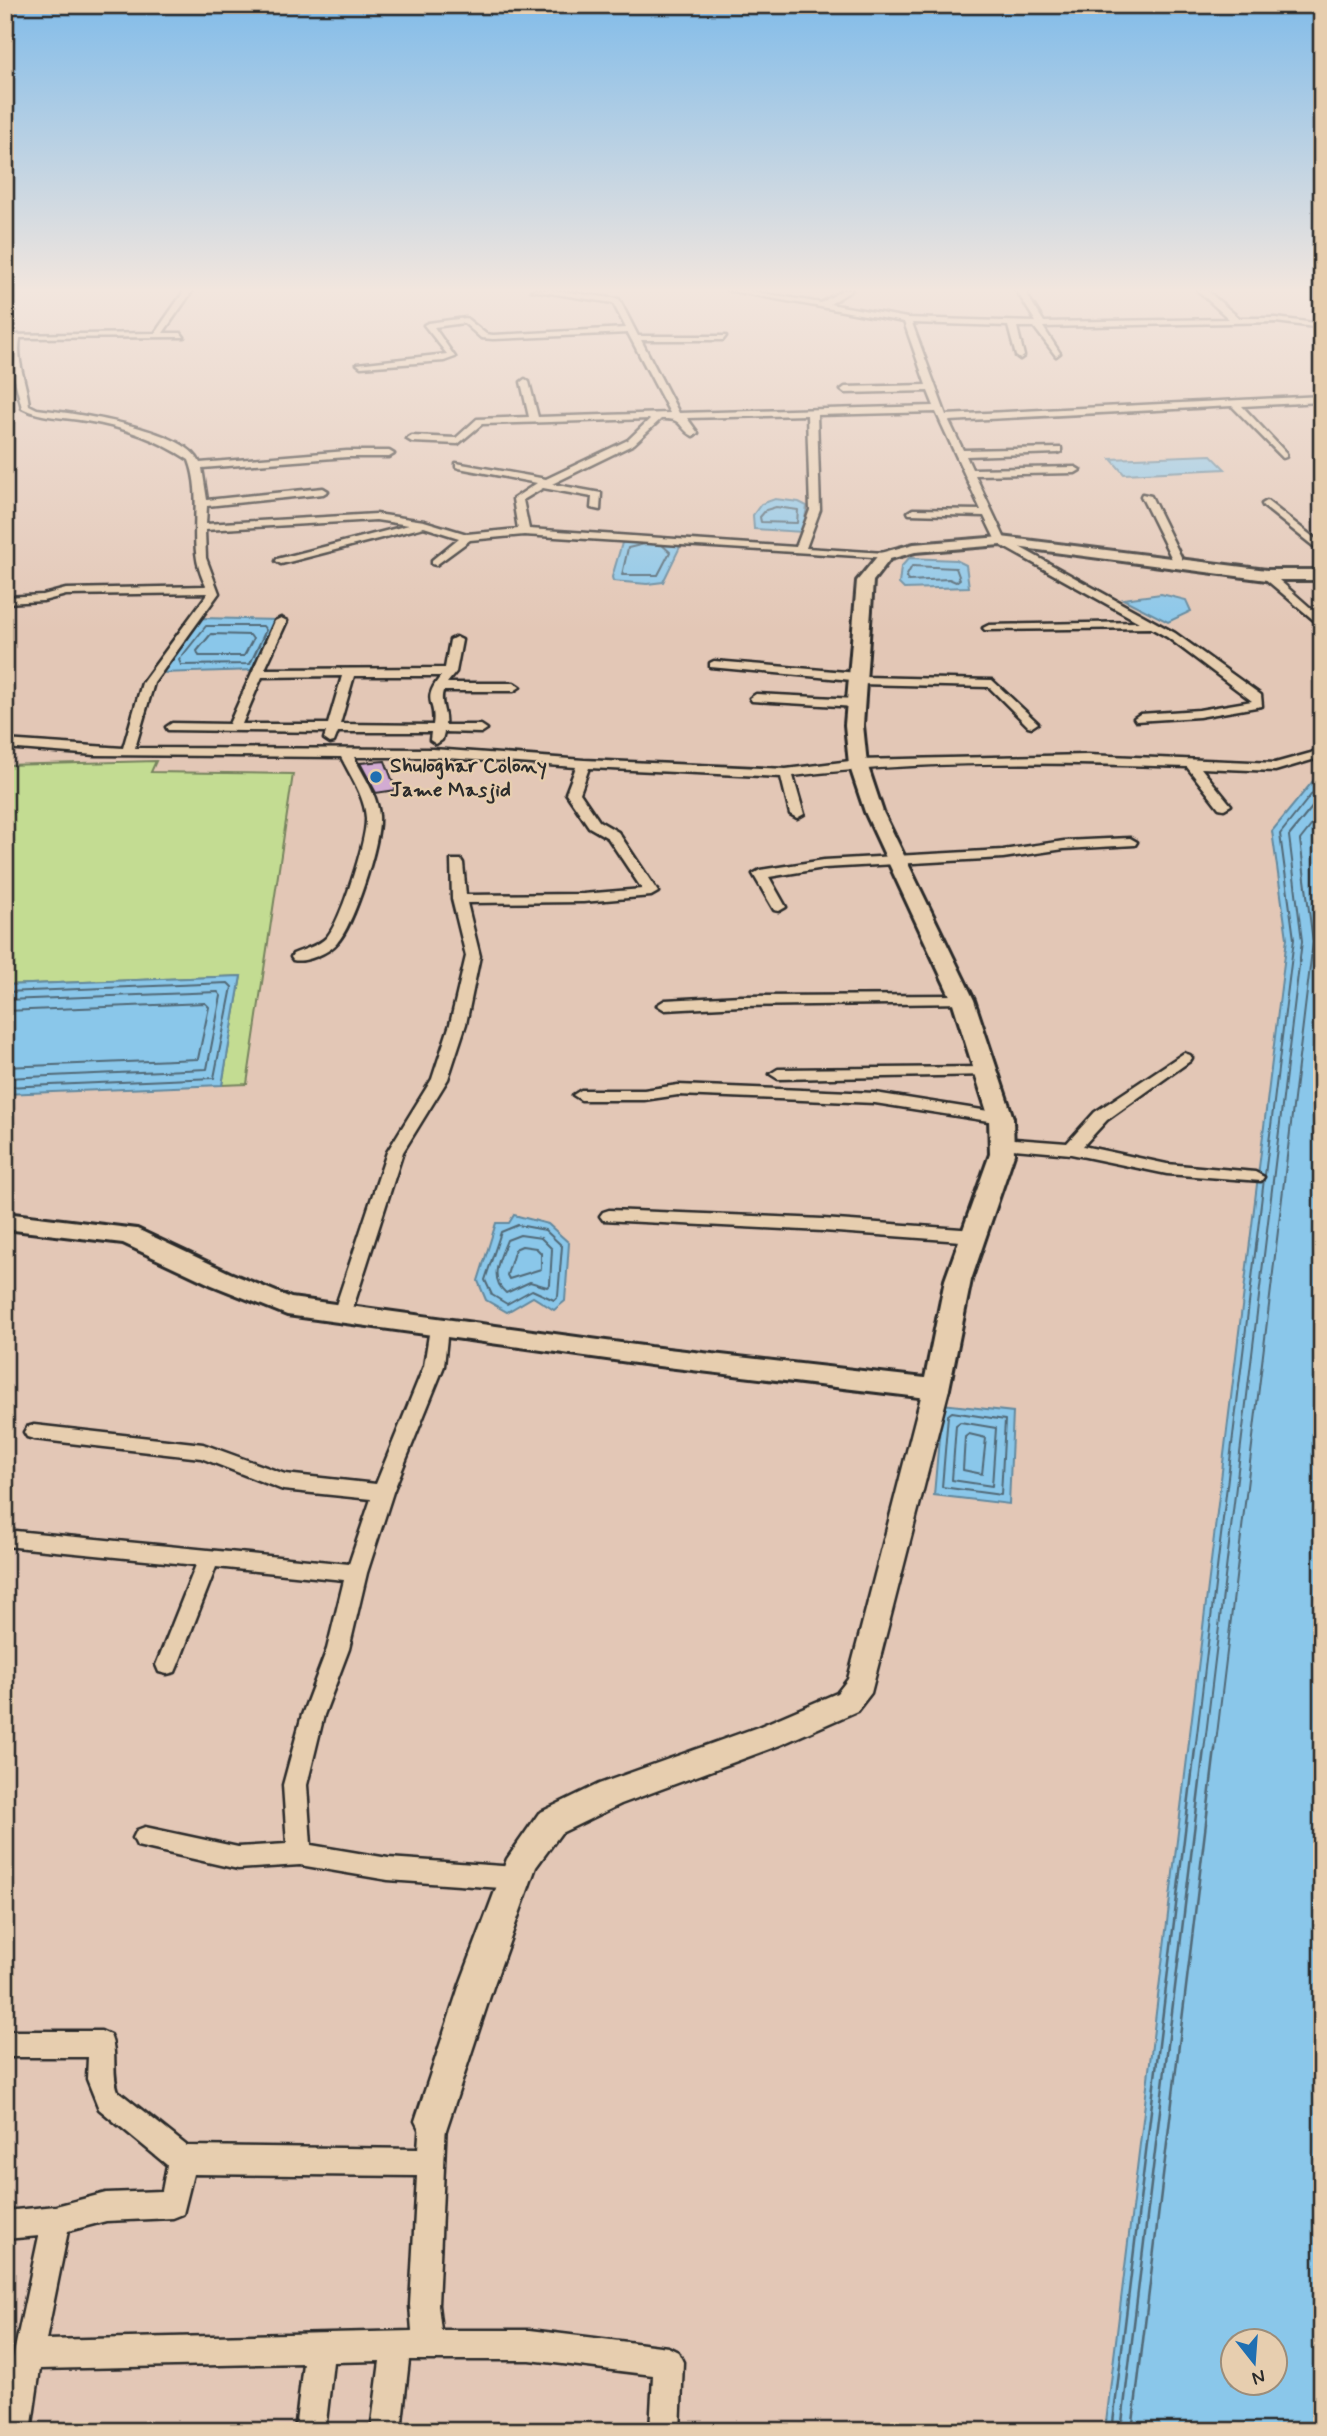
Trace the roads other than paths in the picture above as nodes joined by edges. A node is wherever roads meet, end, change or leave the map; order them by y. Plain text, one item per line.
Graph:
1 (1234, 403) edge
2 (25, 404) edge
3 (530, 404) edge
4 (669, 404) edge
5 (938, 404) edge
6 (1216, 404) edge
7 (812, 414) junction
8 (942, 414) junction
9 (676, 416) junction
10 (656, 419) junction
11 (534, 421) junction
12 (693, 433) dead end
13 (412, 439) dead end
14 (1058, 450) dead end
15 (961, 453) junction
16 (389, 454) dead end
17 (1283, 455) dead end
18 (459, 465) dead end
19 (197, 466) junction
20 (1076, 470) dead end
21 (970, 472) junction
22 (545, 483) junction
23 (323, 491) dead end
24 (1146, 496) dead end
25 (202, 503) junction
26 (1267, 504) dead end
27 (596, 508) dead end
28 (913, 512) dead end
29 (988, 513) junction
30 (424, 524) junction
31 (199, 527) junction
32 (524, 532) junction
33 (467, 537) junction
34 (1001, 541) junction
35 (800, 550) junction
36 (1322, 550) edge
37 (885, 556) junction
38 (281, 561) dead end
39 (436, 562) dead end
40 (1179, 563) junction
41 (1268, 575) junction
42 (1322, 575) edge
43 (213, 589) junction
44 (5, 600) edge
45 (281, 621) dead end
46 (1322, 624) edge
47 (1153, 625) junction
48 (989, 628) dead end
49 (456, 640) dead end
50 (714, 665) dead end
51 (349, 671) junction
52 (450, 672) junction
53 (258, 673) junction
54 (858, 678) junction
55 (438, 687) junction
56 (514, 688) dead end
57 (756, 698) dead end
58 (856, 703) junction
59 (1140, 718) dead end
60 (1032, 723) dead end
61 (172, 727) dead end
62 (234, 727) junction
63 (332, 729) junction
64 (437, 730) junction
65 (481, 730) dead end
66 (5, 744) edge
67 (1322, 750) edge
68 (128, 751) junction
69 (326, 752) junction
70 (346, 753) junction
71 (433, 753) junction
72 (1190, 762) junction
73 (584, 764) junction
74 (858, 764) junction
75 (786, 773) junction
76 (1224, 805) dead end
77 (797, 814) dead end
78 (1130, 842) dead end
79 (897, 859) junction
80 (456, 863) dead end
81 (459, 899) junction
82 (779, 907) dead end
83 (298, 957) dead end
84 (963, 1000) junction
85 (665, 1005) dead end
86 (1184, 1058) dead end
87 (984, 1072) junction
88 (778, 1074) dead end
89 (581, 1095) dead end
90 (1001, 1118) junction
91 (1001, 1143) junction
92 (1071, 1149) junction
93 (1255, 1177) dead end
94 (609, 1216) dead end
95 (5, 1221) edge
96 (975, 1236) junction
97 (342, 1314) junction
98 (439, 1328) junction
99 (936, 1390) junction
100 (34, 1432) dead end
101 (383, 1492) junction
102 (5, 1538) edge
103 (209, 1558) junction
104 (356, 1573) junction
105 (167, 1665) dead end
106 (145, 1838) dead end
107 (300, 1854) junction
108 (516, 1878) junction
109 (5, 2045) edge
110 (433, 2120) joint
111 (182, 2160) junction
112 (432, 2163) junction
113 (55, 2220) junction
114 (5, 2225) edge
115 (433, 2345) junction
116 (396, 2346) junction
117 (320, 2348) junction
118 (29, 2355) junction
119 (16, 2431) edge
120 (310, 2431) edge
121 (386, 2431) edge
122 (665, 2431) edge

1 - 17 street
2 - 19 street
3 - 11 street
4 - 9 street
5 - 8 street
6 - 8 street
7 - 8 street
7 - 9 street
7 - 35 street
8 - 15 street
9 - 10 street
9 - 12 street
10 - 11 street
10 - 22 street
11 - 13 street
14 - 15 street
15 - 21 street
16 - 19 street
18 - 22 street
19 - 25 street
20 - 21 street
21 - 29 street
22 - 27 street
22 - 32 street
23 - 25 street
24 - 40 street
25 - 31 street
26 - 36 street
28 - 29 street
29 - 34 street
30 - 31 street
30 - 33 street
30 - 38 street
31 - 43 street
32 - 33 street
32 - 35 street
33 - 39 street
34 - 37 main road
34 - 40 main road
34 - 47 street
35 - 37 street
37 - 54 main road
40 - 41 main road
41 - 42 main road
41 - 46 street
43 - 44 street
43 - 68 street
45 - 53 street
47 - 48 street
47 - 59 street
49 - 52 street
50 - 54 street
51 - 52 street
51 - 53 street
51 - 63 street
52 - 55 street
53 - 62 street
54 - 58 main road
54 - 60 street
55 - 56 street
55 - 64 street
57 - 58 street
58 - 74 main road
61 - 62 street
62 - 63 street
63 - 64 street
63 - 69 street
64 - 65 street
64 - 71 street
66 - 68 street
67 - 72 street
68 - 69 street
69 - 70 street
70 - 71 street
70 - 83 street
71 - 73 street
72 - 74 street
72 - 76 street
73 - 75 street
73 - 81 street
74 - 75 street
74 - 79 main road
75 - 77 street
78 - 79 street
79 - 82 street
79 - 84 main road
80 - 81 street
81 - 97 street
84 - 85 street
84 - 87 main road
86 - 92 street
87 - 88 street
87 - 90 main road
89 - 90 street
90 - 91 main road
91 - 92 street
91 - 96 main road
92 - 93 street
94 - 96 street
95 - 97 main road
96 - 99 main road
97 - 98 main road
98 - 99 main road
98 - 101 street
99 - 108 street
100 - 101 street
101 - 104 street
102 - 103 street
103 - 104 street
103 - 105 street
104 - 107 street
106 - 107 street
107 - 108 street
108 - 110 street
109 - 111 street
110 - 112 street
111 - 112 street
111 - 113 street
112 - 115 street
113 - 114 street
113 - 118 street
115 - 116 street
115 - 122 street
116 - 117 street
116 - 121 street
117 - 118 street
117 - 120 street
118 - 119 street

